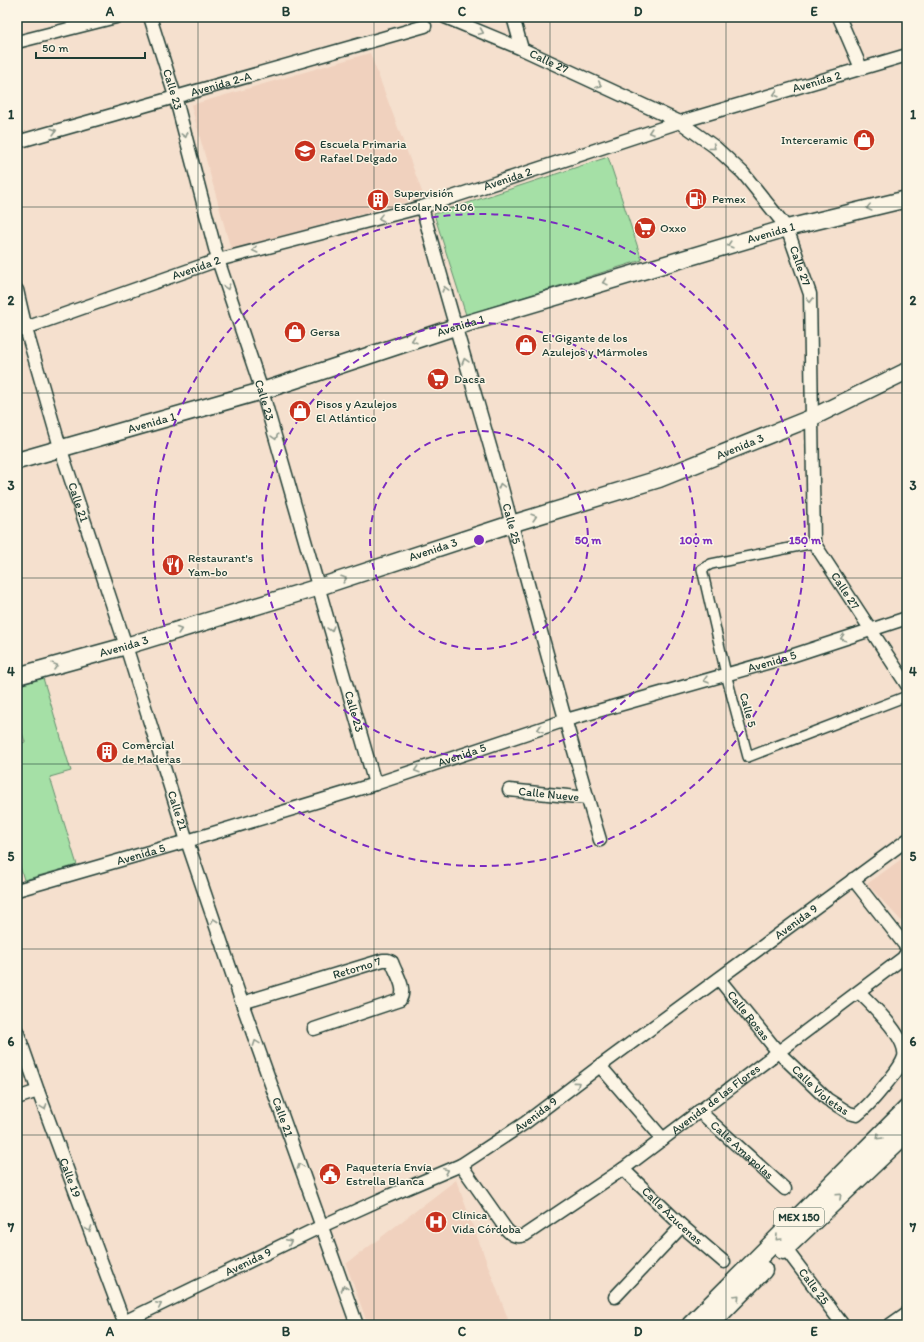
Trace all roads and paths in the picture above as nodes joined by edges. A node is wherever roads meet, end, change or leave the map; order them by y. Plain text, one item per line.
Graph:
1 (116, 17) edge
2 (150, 17) edge
3 (445, 17) edge
4 (514, 17) edge
5 (839, 17) edge
6 (425, 26) dead end
7 (17, 42) edge
8 (522, 49) junction
9 (907, 55) edge
10 (861, 68) junction
11 (175, 96) junction
12 (680, 122) junction
13 (17, 142) edge
14 (907, 199) edge
15 (422, 207) junction
16 (786, 228) junction
17 (218, 260) junction
18 (17, 290) edge
19 (455, 327) junction
20 (22, 330) edge
21 (907, 371) edge
22 (262, 391) junction
23 (812, 418) junction
24 (60, 447) junction
25 (17, 461) edge
26 (511, 524) junction
27 (814, 543) junction
28 (319, 587) junction
29 (907, 618) edge
30 (870, 630) junction
31 (126, 646) junction
32 (726, 674) junction
33 (17, 676) edge
34 (907, 685) edge
35 (907, 696) edge
36 (566, 720) junction
37 (375, 784) junction
38 (510, 790) dead end
39 (587, 798) junction
40 (600, 840) dead end
41 (907, 840) edge
42 (187, 841) junction
43 (853, 879) junction
44 (17, 890) edge
45 (907, 948) edge
46 (907, 953) edge
47 (719, 980) junction
48 (859, 992) junction
49 (242, 1003) junction
50 (314, 1029) dead end
51 (17, 1030) edge
52 (778, 1052) junction
53 (600, 1066) junction
54 (38, 1091) junction
55 (17, 1098) edge
56 (907, 1109) edge
57 (699, 1111) junction
58 (907, 1132) edge
59 (663, 1138) junction
60 (461, 1165) junction
61 (623, 1169) junction
62 (784, 1189) dead end
63 (322, 1226) junction
64 (682, 1226) junction
65 (785, 1248) junction
66 (724, 1262) dead end
67 (615, 1297) dead end
68 (907, 1313) edge
69 (125, 1323) edge
70 (357, 1325) edge
71 (691, 1325) edge
72 (709, 1325) edge
73 (843, 1325) edge
74 (890, 1325) edge

1 - 7 street
2 - 11 street, Calle 23
3 -> 8 street, Calle 27
4 - 8 street
5 - 10 street
6 - 11 street, Avenida 2-A
8 -> 12 street, Calle 27
9 - 10 street, Avenida 2
10 -> 12 street, Avenida 2
13 -> 11 street, Avenida 2-A
11 -> 17 street, Calle 23
12 -> 15 street, Avenida 2
12 -> 16 street, Calle 27
14 -> 16 main road, Avenida 1
15 -> 17 street, Avenida 2
19 -> 15 street, Calle 25
16 -> 19 main road, Avenida 1
16 -> 23 street, Calle 27
17 - 20 street, Avenida 2
17 -> 22 street, Calle 23
18 - 20 street, Calle 21
19 -> 22 main road, Avenida 1
26 -> 19 street, Calle 25
20 - 24 street, Calle 21
21 - 23 main road, Avenida 3
22 - 24 main road, Avenida 1
22 -> 28 street, Calle 23
26 -> 23 main road, Avenida 3
23 - 27 street, Calle 27
24 - 25 main road, Avenida 1
24 - 31 street, Calle 21
28 -> 26 main road, Avenida 3
26 - 36 street, Calle 25
27 - 30 street, Calle 27
27 - 32 street, Calle 5
31 -> 28 main road, Avenida 3
28 -> 37 street, Calle 23
29 - 30 street, Avenida 5
30 -> 32 street, Avenida 5
30 - 34 street, Calle 27
33 -> 31 main road, Avenida 3
31 - 42 street, Calle 21
32 - 35 street, Calle 5
32 -> 36 street, Avenida 5
36 -> 37 street, Avenida 5
36 - 39 street, Calle 25
37 - 42 street, Avenida 5
38 - 39 street, Calle Nueve
39 - 40 street, Calle 25
41 - 43 street, Avenida 9
42 - 44 street, Avenida 5
49 -> 42 street, Calle 21
43 - 45 street
43 - 47 street, Avenida 9
46 - 48 street, Avenida de las Flores
47 - 52 street, Calle Rosas
47 - 53 street, Avenida 9
48 - 52 street, Avenida de las Flores
48 - 52 street, Calle Violetas
49 - 50 street, Retorno 7
63 -> 49 street, Calle 21
51 - 54 street, Calle 19
52 - 57 street, Avenida de las Flores
53 - 59 street
60 -> 53 street, Avenida 9
54 - 55 street
54 -> 69 street, Calle 19
56 -> 71 main road, MEX 150
57 - 59 street, Avenida de las Flores
57 - 62 street, Calle Amapolas
65 -> 58 main road, MEX 150
59 - 61 street, Avenida de las Flores
60 - 61 street, Avenida de las Flores
63 -> 60 street, Avenida 9
61 - 64 street, Calle Azucenas
69 -> 63 street, Avenida 9
70 -> 63 street, Calle 21
64 - 66 street, Calle Azucenas
64 - 67 street
72 -> 65 main road, MEX 150
65 - 73 street, Calle 25
68 - 74 street

